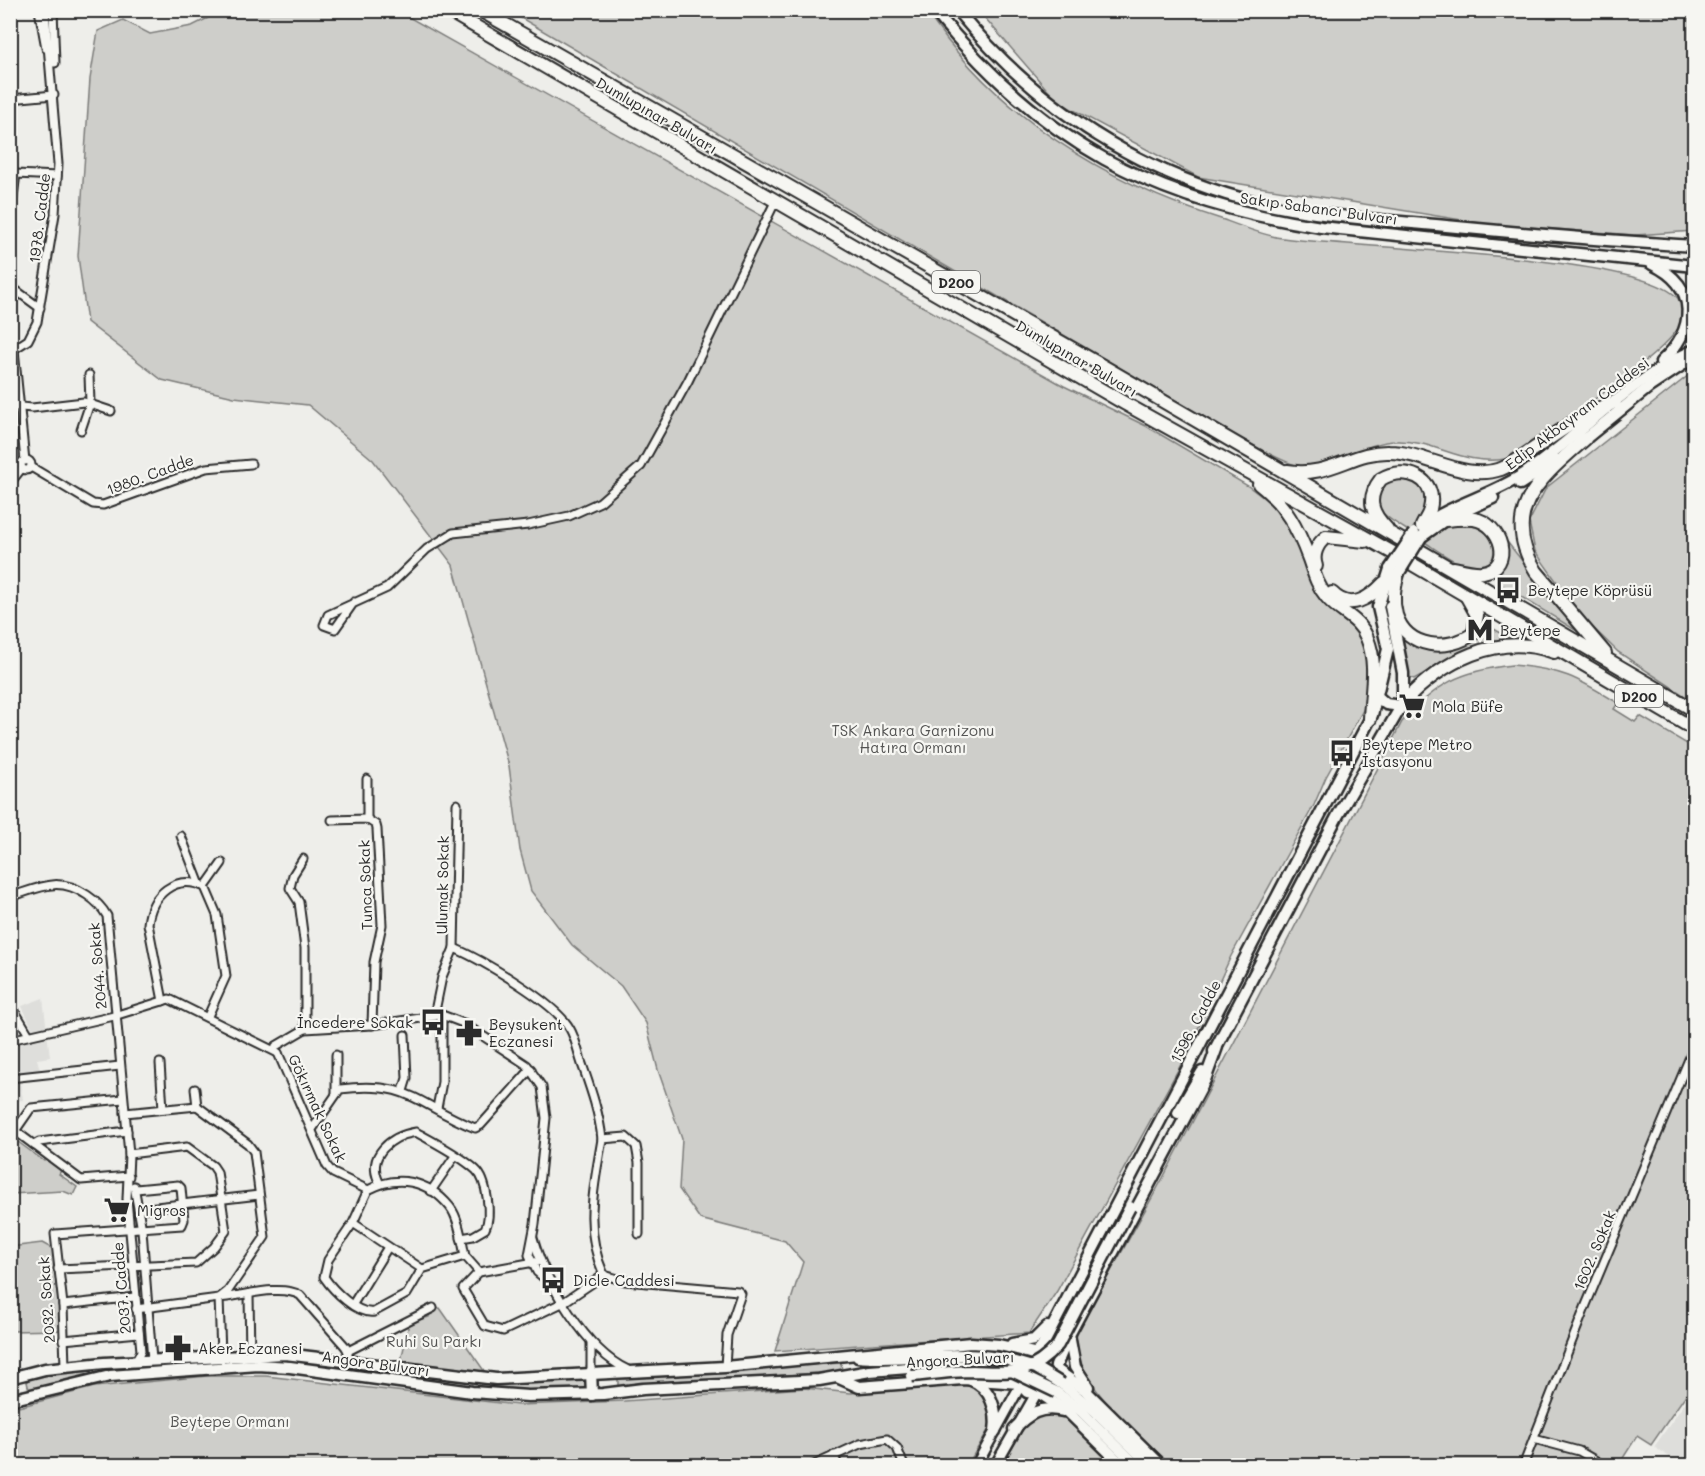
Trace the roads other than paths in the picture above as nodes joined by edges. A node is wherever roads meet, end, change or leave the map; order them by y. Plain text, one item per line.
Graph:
1 (39, 10) edge
2 (45, 10) edge
3 (53, 10) edge
4 (447, 10) edge
5 (480, 10) edge
6 (934, 10) edge
7 (957, 10) edge
8 (53, 80) junction
9 (54, 96) junction
10 (10, 99) edge
11 (57, 176) junction
12 (775, 202) junction
13 (10, 219) edge
14 (1694, 246) edge
15 (1644, 261) junction
16 (1695, 266) edge
17 (10, 286) edge
18 (40, 308) junction
19 (12, 347) edge
20 (1695, 350) edge
21 (1695, 357) edge
22 (89, 375) dead end
23 (1639, 384) junction
24 (1615, 402) junction
25 (90, 403) junction
26 (10, 406) edge
27 (20, 406) junction
28 (111, 411) dead end
29 (81, 430) dead end
30 (1585, 439) junction
31 (23, 464) junction
32 (251, 464) dead end
33 (1235, 464) junction
34 (1280, 470) junction
35 (10, 483) edge
36 (1445, 520) junction
37 (1419, 532) junction
38 (1397, 538) junction
39 (1374, 542) junction
40 (1444, 566) junction
41 (1394, 571) junction
42 (1384, 583) junction
43 (1467, 596) junction
44 (354, 602) junction
45 (1583, 663) junction
46 (1616, 664) junction
47 (1402, 686) junction
48 (1379, 692) junction
49 (1402, 704) junction
50 (1695, 710) edge
51 (1370, 719) junction
52 (1695, 729) edge
53 (367, 778) dead end
54 (457, 804) dead end
55 (367, 819) junction
56 (332, 820) dead end
57 (181, 836) dead end
58 (303, 859) dead end
59 (222, 863) dead end
60 (202, 886) junction
61 (10, 897) edge
62 (454, 948) junction
63 (437, 1000) junction
64 (163, 1001) junction
65 (10, 1004) edge
66 (114, 1016) junction
67 (207, 1016) junction
68 (441, 1016) junction
69 (372, 1025) junction
70 (305, 1029) junction
71 (29, 1035) junction
72 (405, 1035) dead end
73 (10, 1040) edge
74 (1217, 1047) junction
75 (1695, 1047) edge
76 (276, 1050) junction
77 (336, 1055) dead end
78 (160, 1063) dead end
79 (120, 1066) junction
80 (531, 1069) junction
81 (10, 1078) edge
82 (195, 1089) dead end
83 (403, 1091) junction
84 (336, 1094) junction
85 (123, 1099) junction
86 (197, 1106) junction
87 (437, 1108) junction
88 (163, 1109) junction
89 (125, 1113) junction
90 (313, 1128) junction
91 (13, 1129) edge
92 (127, 1131) junction
93 (602, 1139) junction
94 (34, 1145) junction
95 (129, 1154) junction
96 (455, 1156) junction
97 (129, 1176) junction
98 (379, 1182) junction
99 (136, 1189) junction
100 (368, 1190) junction
101 (431, 1191) junction
102 (259, 1195) junction
103 (221, 1201) junction
104 (183, 1205) junction
105 (140, 1209) junction
106 (353, 1223) junction
107 (142, 1230) junction
108 (129, 1231) junction
109 (639, 1234) dead end
110 (461, 1238) junction
111 (388, 1247) junction
112 (533, 1253) junction
113 (465, 1256) junction
114 (540, 1261) junction
115 (132, 1264) junction
116 (143, 1264) junction
117 (511, 1264) junction
118 (531, 1264) junction
119 (58, 1269) junction
120 (422, 1269) junction
121 (479, 1272) junction
122 (604, 1275) junction
123 (549, 1282) junction
124 (1073, 1284) junction
125 (1092, 1294) junction
126 (249, 1295) junction
127 (135, 1297) junction
128 (219, 1298) junction
129 (564, 1302) junction
130 (1064, 1302) junction
131 (352, 1304) junction
132 (63, 1305) junction
133 (147, 1307) junction
134 (433, 1308) dead end
135 (136, 1309) junction
136 (139, 1333) junction
137 (1069, 1335) junction
138 (63, 1340) junction
139 (591, 1343) junction
140 (1003, 1346) junction
141 (250, 1354) junction
142 (221, 1355) junction
143 (1039, 1355) junction
144 (849, 1356) junction
145 (348, 1357) junction
146 (152, 1360) junction
147 (136, 1361) junction
148 (65, 1366) junction
149 (612, 1366) junction
150 (725, 1366) junction
151 (1057, 1368) junction
152 (1004, 1370) junction
153 (591, 1372) junction
154 (12, 1375) edge
155 (839, 1378) junction
156 (971, 1380) junction
157 (1020, 1385) junction
158 (1059, 1388) junction
159 (614, 1393) junction
160 (1038, 1394) junction
161 (592, 1395) junction
162 (12, 1399) edge
163 (1096, 1400) junction
164 (1068, 1412) junction
165 (1014, 1429) junction
166 (995, 1431) junction
167 (1534, 1439) junction
168 (834, 1455) junction
169 (812, 1466) edge
170 (838, 1466) edge
171 (904, 1466) edge
172 (976, 1466) edge
173 (995, 1466) edge
174 (1123, 1466) edge
175 (1137, 1466) edge
176 (1151, 1466) edge
177 (1162, 1466) edge
178 (1523, 1466) edge
179 (1605, 1466) edge

1 - 8 street, 1978. Cadde
2 - 8 street, 1978. Cadde
3 - 8 street, 1978. Cadde
4 - 12 highway, Dumlupınar Bulvarı / D200
5 - 34 highway, Dumlupınar Bulvarı / D200
6 - 15 main road, Sakıp Sabancı Bulvarı
7 - 14 main road, Sakıp Sabancı Bulvarı
8 - 9 street, 1978. Cadde
9 - 10 street
9 - 11 street, 1978. Cadde
11 - 13 street
11 - 18 street, 1978. Cadde
12 - 33 highway, Dumlupınar Bulvarı / D200
12 - 44 street
15 - 16 main road, Sakıp Sabancı Bulvarı
15 - 23 main road
17 - 18 street
18 - 19 street, 1978. Cadde
19 - 27 street
20 - 23 main road, Edip Akbayram Caddesi
21 - 30 main road, Edip Akbayram Caddesi
22 - 25 street
23 - 24 main road, Edip Akbayram Caddesi
24 - 34 highway
24 - 37 main road, Edip Akbayram Caddesi
25 - 27 street
25 - 28 street
25 - 29 street
26 - 27 street
27 - 31 street
30 - 36 main road, Edip Akbayram Caddesi
30 - 46 highway
31 - 32 street, 1980. Cadde
31 - 35 street
33 - 39 highway, Dumlupınar Bulvarı / D200
33 - 51 highway
34 - 38 highway, Dumlupınar Bulvarı / D200
36 - 37 main road, Edip Akbayram Caddesi
36 - 40 highway
37 - 38 highway
37 - 41 main road, bridge
38 - 40 highway, Dumlupınar Bulvarı / D200
39 - 42 highway
39 - 43 highway, Dumlupınar Bulvarı / D200
40 - 46 highway, Dumlupınar Bulvarı / D200
41 - 42 main road, 1596. Cadde
41 - 43 highway
41 - 47 main road
42 - 48 main road, 1596. Cadde
43 - 45 highway, Dumlupınar Bulvarı / D200
44 - 44 street
45 - 49 highway
45 - 52 highway, Dumlupınar Bulvarı / D200
46 - 50 highway, Dumlupınar Bulvarı / D200
47 - 48 main road
47 - 49 main road
48 - 49 main road
48 - 51 main road, 1596. Cadde
49 - 74 main road, 1596. Cadde
51 - 124 main road, 1596. Cadde
53 - 55 street
54 - 62 street, Ulumak Sokak
55 - 56 street, Tunca Sokak
55 - 69 street, Tunca Sokak
57 - 60 street
58 - 70 street
59 - 60 street
60 - 64 street
60 - 67 street
61 - 66 street, 2044. Sokak
62 - 63 street, Ulumak Sokak
62 - 93 street
63 - 68 street, Ulumak Sokak
63 - 68 street
64 - 66 street
64 - 67 street
65 - 71 street
66 - 71 street
66 - 79 street, 2037. Cadde
67 - 76 street
68 - 69 street
68 - 80 street
68 - 87 street
69 - 70 street
70 - 76 street
71 - 73 street
72 - 83 street
74 - 125 main road, 1596. Cadde
74 - 143 main road, 1596. Cadde, bridge
75 - 167 street, 1602. Sokak
76 - 90 street, Gökırmak Sokak
77 - 84 street
78 - 88 street
79 - 81 street
79 - 85 street, 2037. Cadde
80 - 87 street
80 - 112 street
82 - 86 street
83 - 84 street
83 - 87 street
84 - 90 street
85 - 89 street, 2037. Cadde
85 - 91 street
86 - 88 street
86 - 102 street
88 - 89 street
89 - 92 street, 2037. Cadde
90 - 100 street, Gökırmak Sokak
91 - 94 street
92 - 94 street
92 - 95 street, 2037. Cadde
93 - 109 street
93 - 122 street
94 - 97 street
95 - 97 street, 2037. Cadde
95 - 103 street
96 - 98 street
96 - 101 street
96 - 110 street
97 - 99 street, 2037. Cadde
97 - 108 street, 2037. Cadde
98 - 100 street
98 - 101 street
99 - 104 street
99 - 105 street, 2037. Cadde
100 - 106 street
101 - 110 street
102 - 103 street
102 - 128 street
103 - 104 street
103 - 116 street
104 - 105 street
104 - 107 street
105 - 107 street, 2037. Cadde
106 - 111 street
106 - 131 street
107 - 108 street
107 - 116 street, 2037. Cadde
108 - 115 street, 2037. Cadde
108 - 119 street, 2032. Sokak
110 - 113 street
111 - 120 street
111 - 131 street
112 - 114 street
112 - 117 street
112 - 118 street
113 - 120 street
113 - 121 street
114 - 118 street
114 - 123 street
115 - 116 street
115 - 119 street
115 - 127 street, 2037. Cadde
116 - 133 street, 2037. Cadde
117 - 118 street
117 - 121 street
118 - 123 street
119 - 132 street, 2032. Sokak
120 - 131 street
121 - 129 street
122 - 129 street
122 - 150 street
123 - 129 street
124 - 125 main road
124 - 130 main road, 1596. Cadde
125 - 137 main road, 1596. Cadde
126 - 128 street
126 - 141 street
126 - 145 street
127 - 132 street
127 - 135 street, 2037. Cadde
128 - 133 street
128 - 142 street
129 - 139 street
130 - 140 main road
130 - 143 main road, 1596. Cadde
132 - 138 street, 2032. Sokak
133 - 135 street
133 - 146 street, 2037. Cadde
134 - 145 street
135 - 136 street, 2037. Cadde
136 - 138 street
136 - 147 street, 2037. Cadde
137 - 151 main road, 1596. Cadde
137 - 163 main road
138 - 148 street, 2032. Sokak
139 - 149 street
139 - 153 street
140 - 143 main road, Angora Bulvarı
140 - 144 main road, Angora Bulvarı
140 - 152 main road
141 - 142 main road, Angora Bulvarı
141 - 145 main road, Angora Bulvarı
142 - 146 main road, Angora Bulvarı
143 - 151 main road
143 - 155 main road, Angora Bulvarı, bridge
143 - 157 main road, 1596. Cadde
144 - 150 main road, Angora Bulvarı
144 - 152 main road, Angora Bulvarı
145 - 153 main road, Angora Bulvarı
146 - 147 main road, Angora Bulvarı
147 - 148 main road, Angora Bulvarı
148 - 154 main road, Angora Bulvarı
149 - 150 main road, Angora Bulvarı
149 - 153 main road, Angora Bulvarı
149 - 159 main road
151 - 160 main road, 1596. Cadde
151 - 163 main road
152 - 155 main road, Angora Bulvarı
152 - 156 main road, Angora Bulvarı
152 - 157 main road, Angora Bulvarı
152 - 158 main road, bridge
153 - 161 main road
154 - 162 main road, Angora Bulvarı
155 - 156 main road, Angora Bulvarı
155 - 159 main road, Angora Bulvarı
156 - 166 main road
157 - 160 main road
157 - 166 main road, 1596. Cadde
158 - 175 main road
158 - 176 main road
159 - 161 main road, Angora Bulvarı
160 - 164 main road
160 - 165 main road, 1596. Cadde
161 - 162 main road, Angora Bulvarı
163 - 177 main road
164 - 165 main road
164 - 174 main road
165 - 173 main road, 1596. Cadde
166 - 172 main road, 1596. Cadde
167 - 178 street, 1602. Sokak
167 - 179 street
168 - 169 street
168 - 170 street
168 - 171 street

